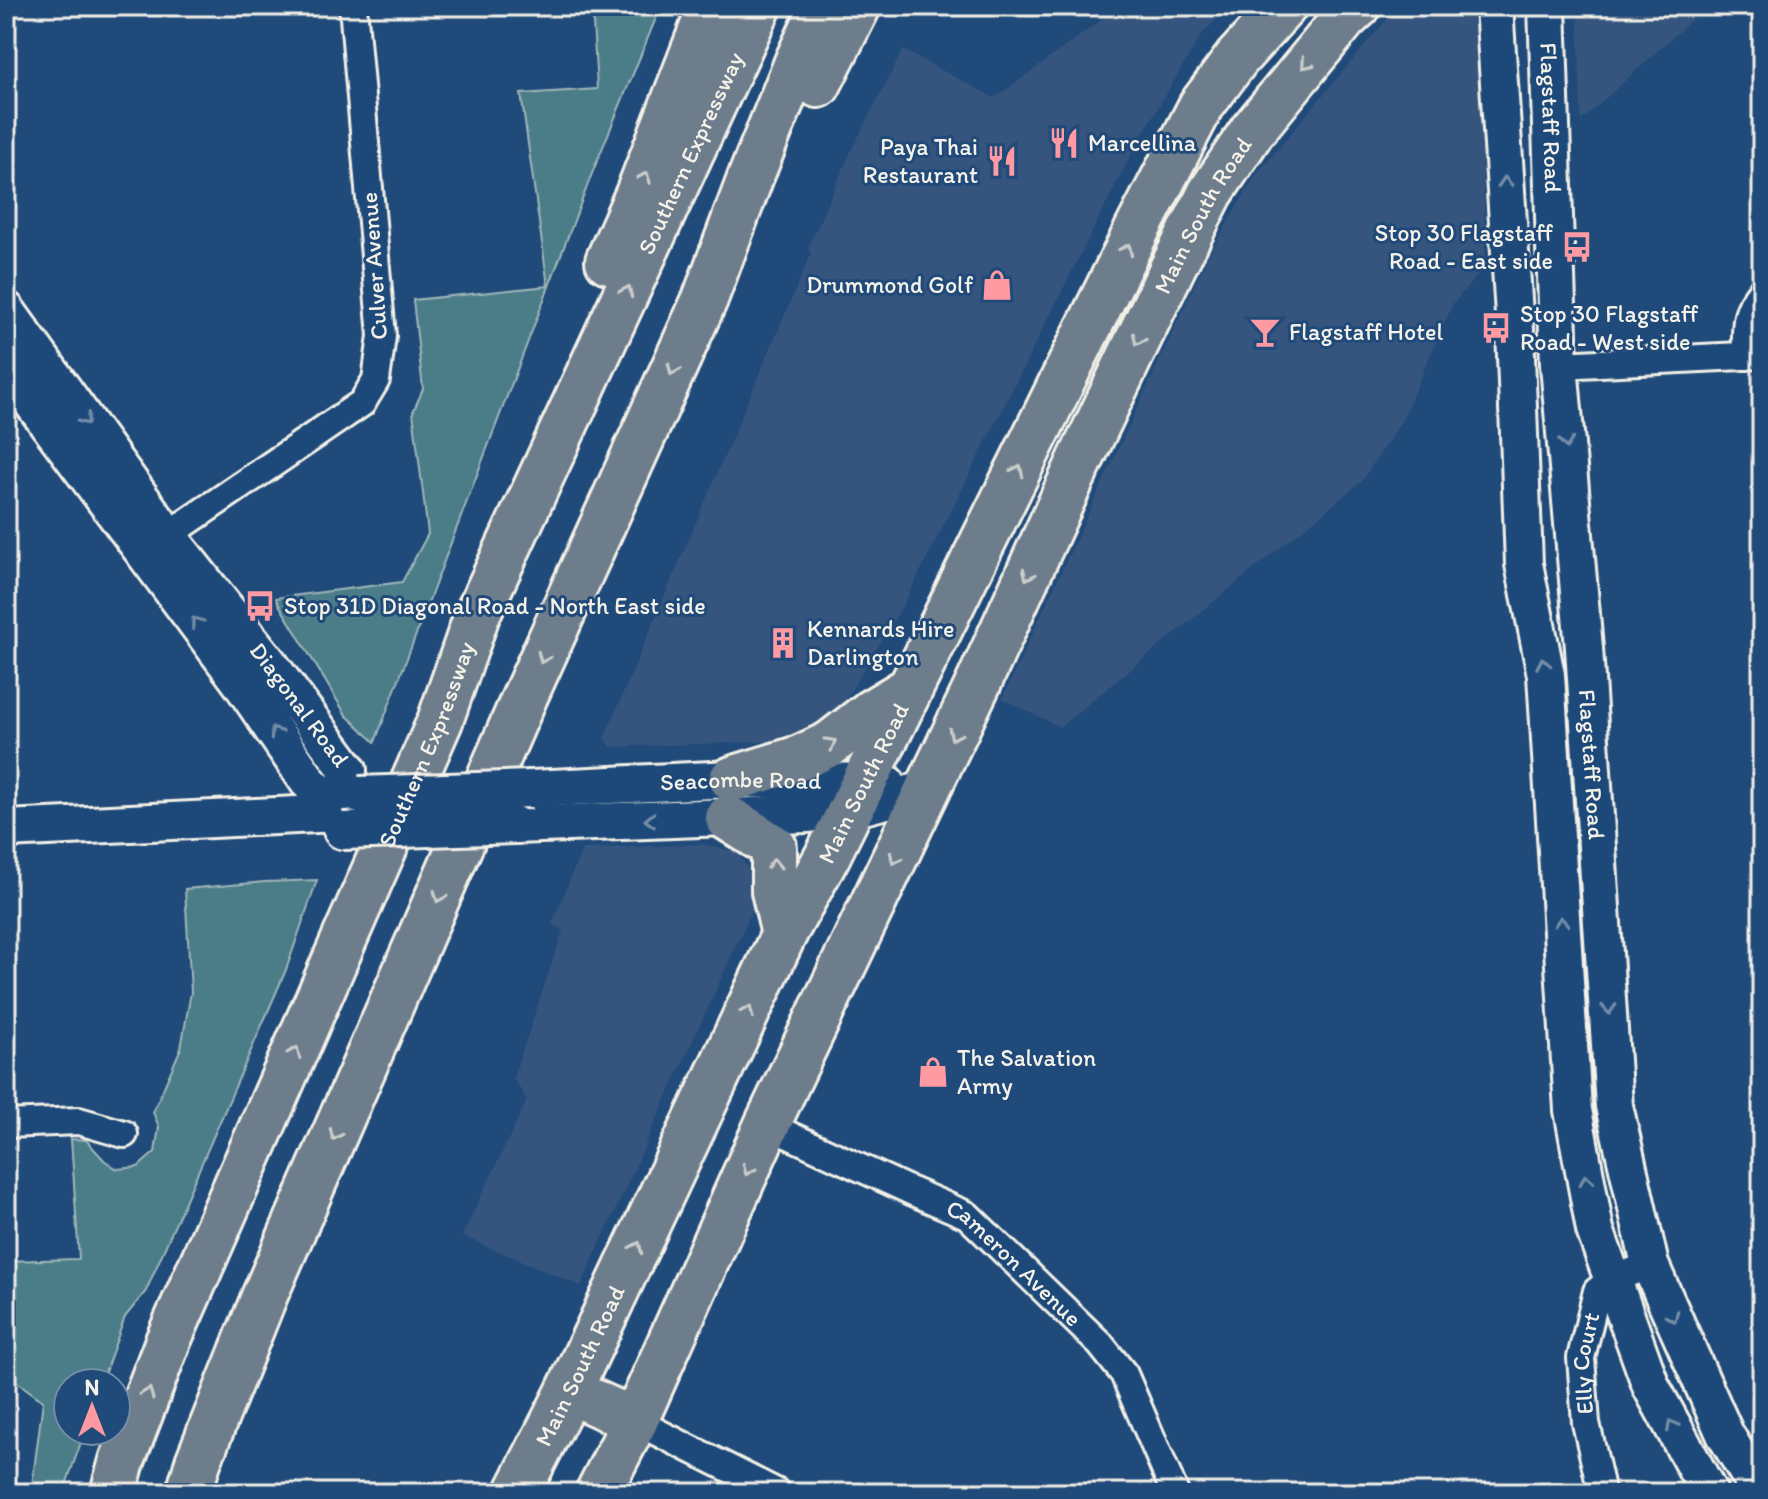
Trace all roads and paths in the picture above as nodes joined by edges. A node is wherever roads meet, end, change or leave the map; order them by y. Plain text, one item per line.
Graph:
1 (353, 6) edge
2 (711, 6) edge
3 (759, 6) edge
4 (823, 6) edge
5 (858, 6) edge
6 (1284, 6) edge
7 (1358, 6) edge
8 (1547, 6) edge
9 (1493, 9) edge
10 (1762, 290) edge
11 (705, 299) junction
12 (6, 310) edge
13 (1515, 330) junction
14 (1754, 355) edge
15 (1559, 365) junction
16 (16, 369) edge
17 (1518, 407) junction
18 (156, 544) junction
19 (477, 615) junction
20 (908, 690) junction
21 (929, 789) junction
22 (857, 796) junction
23 (730, 798) junction
24 (347, 813) junction
25 (6, 829) edge
26 (784, 934) junction
27 (6, 1124) edge
28 (767, 1125) junction
29 (124, 1134) dead end
30 (1650, 1265) junction
31 (1613, 1279) junction
32 (569, 1391) junction
33 (635, 1421) junction
34 (113, 1493) edge
35 (189, 1493) edge
36 (517, 1493) edge
37 (598, 1493) edge
38 (778, 1493) edge
39 (1175, 1493) edge
40 (1602, 1493) edge
41 (1709, 1493) edge
42 (1760, 1493) edge

1 - 18 street, Culver Avenue
19 -> 2 highway
19 -> 3 highway, Southern Expressway
4 - 11 highway
5 - 11 highway
20 -> 6 highway, Main South Road
7 -> 21 highway, Main South Road
8 - 15 main road, Flagstaff Road
13 -> 9 main road, Flagstaff Road
10 - 14 street
11 -> 35 highway
12 - 16 main road, Diagonal Road
13 - 15 main road
13 - 17 main road, Flagstaff Road
14 - 15 street
15 - 17 main road
15 -> 30 main road, Flagstaff Road
16 - 18 main road, Diagonal Road
31 -> 17 main road, Flagstaff Road
18 - 24 main road, Diagonal Road
34 -> 19 highway, Southern Expressway
20 - 22 highway, Main South Road
23 -> 20 highway
21 - 22 main road, Seacombe Road
21 -> 28 highway, Main South Road
22 - 23 main road, Seacombe Road
22 - 26 highway, Main South Road
23 - 24 main road, Seacombe Road, bridge
23 -> 24 main road, Seacombe Road, bridge
26 -> 23 highway
24 - 25 main road, Seacombe Road
32 -> 26 highway, Main South Road
27 - 29 street
28 -> 33 highway, Main South Road
28 - 39 street, Cameron Avenue
30 - 31 street, Elly Court
30 -> 42 main road, Flagstaff Road
31 - 40 street, Elly Court
41 -> 31 main road, Flagstaff Road
32 - 33 highway
32 - 36 highway, Main South Road
33 - 37 highway, Main South Road
33 - 38 street

